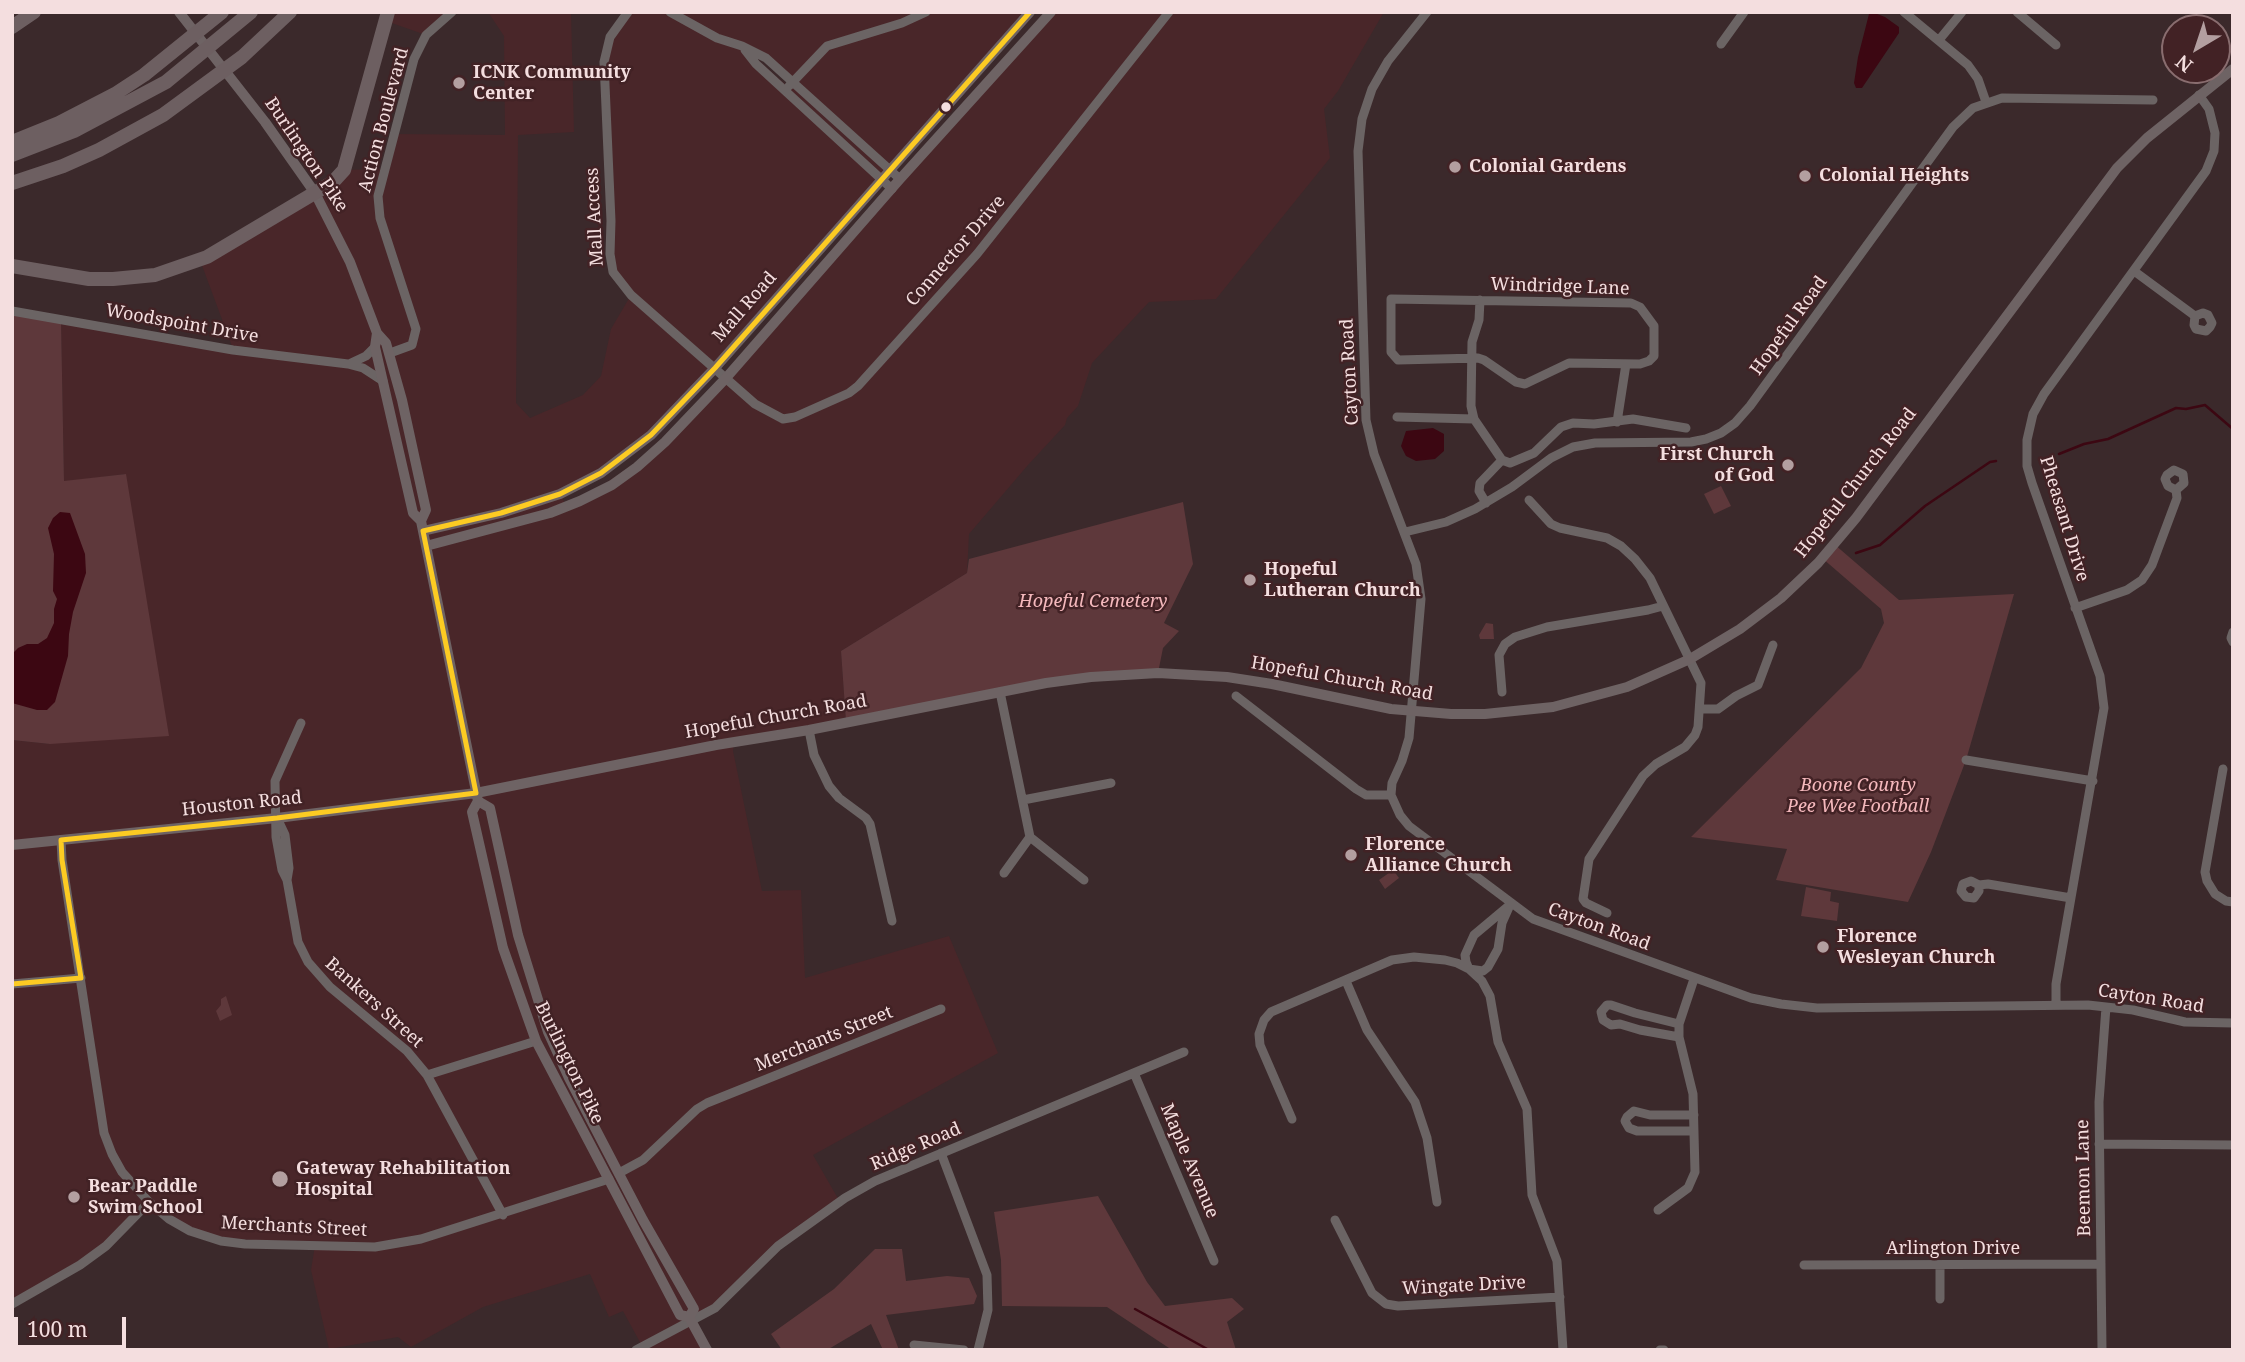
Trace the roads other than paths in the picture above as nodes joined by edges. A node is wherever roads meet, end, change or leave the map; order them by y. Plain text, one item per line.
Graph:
1 (34, 12) edge
2 (179, 12) edge
3 (222, 12) edge
4 (251, 12) edge
5 (290, 12) edge
6 (388, 12) edge
7 (452, 12) edge
8 (628, 12) edge
9 (670, 12) edge
10 (926, 12) edge
11 (1030, 12) edge
12 (1051, 12) edge
13 (1169, 12) edge
14 (1427, 12) edge
15 (1744, 12) edge
16 (1904, 12) edge
17 (1962, 12) edge
18 (2017, 12) edge
19 (12, 27) edge
20 (1938, 40) junction
21 (1721, 44) dead end
22 (2056, 44) dead end
23 (742, 46) junction
24 (2233, 69) edge
25 (792, 82) junction
26 (785, 90) junction
27 (2199, 95) junction
28 (2153, 100) dead end
29 (1986, 102) junction
30 (12, 142) edge
31 (12, 155) edge
32 (890, 169) junction
33 (881, 179) junction
34 (900, 179) junction
35 (12, 183) edge
36 (891, 188) junction
37 (315, 193) junction
38 (12, 266) edge
39 (2134, 271) junction
40 (1480, 300) junction
41 (12, 311) edge
42 (2195, 316) dead end
43 (377, 333) junction
44 (375, 347) junction
45 (390, 353) junction
46 (1472, 359) junction
47 (348, 364) junction
48 (1626, 364) junction
49 (715, 368) junction
50 (726, 378) junction
51 (384, 381) junction
52 (1397, 417) dead end
53 (1474, 419) junction
54 (1617, 422) junction
55 (1686, 428) dead end
56 (1502, 460) junction
57 (2176, 490) dead end
58 (1530, 500) dead end
59 (1486, 503) junction
60 (422, 526) junction
61 (1405, 532) junction
62 (426, 546) junction
63 (1662, 606) junction
64 (2075, 608) junction
65 (2233, 632) edge
66 (2233, 642) edge
67 (1773, 645) dead end
68 (1690, 659) junction
69 (1000, 692) junction
70 (1502, 692) dead end
71 (1236, 695) dead end
72 (1700, 709) junction
73 (1412, 712) junction
74 (301, 723) dead end
75 (808, 730) junction
76 (1966, 760) dead end
77 (2222, 769) dead end
78 (2093, 781) junction
79 (1111, 783) dead end
80 (1391, 795) junction
81 (477, 797) junction
82 (1023, 800) junction
83 (277, 818) junction
84 (1030, 837) junction
85 (61, 840) junction
86 (12, 845) edge
87 (1004, 873) dead end
88 (1084, 880) dead end
89 (1979, 886) dead end
90 (2071, 898) junction
91 (2233, 902) edge
92 (1511, 904) junction
93 (1607, 913) dead end
94 (892, 921) dead end
95 (1469, 969) junction
96 (81, 978) junction
97 (1694, 979) junction
98 (1346, 981) junction
99 (12, 984) edge
100 (2056, 1005) junction
101 (2106, 1007) junction
102 (941, 1009) dead end
103 (2233, 1023) edge
104 (1679, 1024) junction
105 (1679, 1037) junction
106 (536, 1041) junction
107 (1184, 1052) dead end
108 (1134, 1073) junction
109 (427, 1075) junction
110 (1694, 1115) junction
111 (1292, 1119) dead end
112 (1695, 1131) junction
113 (2099, 1144) junction
114 (2233, 1145) edge
115 (941, 1153) junction
116 (619, 1173) junction
117 (608, 1179) junction
118 (149, 1202) junction
119 (1437, 1202) dead end
120 (1658, 1210) dead end
121 (502, 1215) junction
122 (1335, 1220) dead end
123 (1214, 1261) dead end
124 (2101, 1264) junction
125 (1804, 1265) dead end
126 (1940, 1265) junction
127 (1560, 1297) junction
128 (1940, 1299) dead end
129 (12, 1304) edge
130 (691, 1319) junction
131 (914, 1345) dead end
132 (636, 1350) edge
133 (707, 1350) edge
134 (964, 1350) edge
135 (978, 1350) edge
136 (1563, 1350) edge
137 (2102, 1350) edge

1 - 19 highway
2 - 37 main road, Burlington Pike
3 - 30 highway
4 - 31 highway
5 - 35 highway
6 - 37 highway
7 - 45 street, Action Boulevard
8 - 49 street, Mall Access
9 - 23 street
10 - 25 street
11 - 32 main road, Mall Road
12 - 34 main road, Mall Road
13 - 50 street, Connector Drive
14 - 61 street, Cayton Road
15 - 21 street
16 - 20 street
17 - 20 street
18 - 22 street
20 - 29 street
23 - 25 street
23 - 26 street
24 - 27 main road, Hopeful Church Road
25 - 26 street
25 - 32 street
26 - 33 street
27 - 39 street, Pheasant Drive
27 - 68 main road, Hopeful Church Road
28 - 29 street, Hopeful Road
29 - 59 street, Hopeful Road
32 - 33 main road, Mall Road
32 - 34 street
33 - 36 street
33 - 49 main road, Mall Road
34 - 36 main road, Mall Road
36 - 50 main road, Mall Road
37 - 38 highway
37 - 43 main road, Burlington Pike
39 - 42 street
39 - 64 street, Pheasant Drive
40 - 46 street, Windridge Lane
40 - 46 street, Windridge Lane
40 - 48 street, Windridge Lane
41 - 47 street, Woodspoint Drive
43 - 44 main road, Burlington Pike
43 - 45 main road, Burlington Pike
44 - 47 street
44 - 51 main road, Burlington Pike
45 - 60 main road, Burlington Pike
46 - 48 street, Windridge Lane
46 - 53 street, Windridge Lane
47 - 51 street, Woodspoint Drive
48 - 54 street
49 - 50 street, Mall Access
49 - 60 main road, Mall Road
50 - 62 main road, Mall Road
51 - 60 main road, Burlington Pike
52 - 53 street
53 - 56 street
54 - 55 street
54 - 56 street
56 - 59 street
57 - 64 street
58 - 63 street
59 - 61 street, Hopeful Road
60 - 62 main road, Burlington Pike
61 - 73 street, Cayton Road
62 - 81 main road, Burlington Pike
63 - 68 street
63 - 70 street
64 - 78 street, Pheasant Drive
65 - 66 street
67 - 72 street
68 - 72 street
68 - 73 main road, Hopeful Church Road
69 - 73 main road, Hopeful Church Road
69 - 75 main road, Hopeful Church Road
69 - 82 street
71 - 80 street
72 - 93 street
73 - 80 street, Cayton Road
74 - 83 street, Bankers Street
75 - 81 main road, Hopeful Church Road
75 - 94 street
76 - 78 street
77 - 91 street
78 - 90 street, Pheasant Drive
79 - 82 street
80 - 92 street, Cayton Road
81 - 83 main road, Houston Road
81 - 106 main road, Burlington Pike
81 - 116 main road, Burlington Pike
82 - 84 street
83 - 85 main road, Houston Road
83 - 109 street, Bankers Street
84 - 87 street
84 - 88 street
85 - 86 main road, Houston Road
85 - 96 street, Merchants Street
89 - 90 street
90 - 100 street, Pheasant Drive
92 - 95 street
92 - 95 street
92 - 97 street, Cayton Road
95 - 98 street
95 - 127 street
96 - 99 street
96 - 118 street, Merchants Street
97 - 100 street, Cayton Road
97 - 104 street
98 - 111 street
98 - 119 street
100 - 101 street, Cayton Road
101 - 103 street, Cayton Road
101 - 113 street, Beemon Lane
102 - 116 street, Merchants Street
104 - 105 street
104 - 105 street
105 - 110 street
106 - 109 street
106 - 117 main road, Burlington Pike
107 - 108 street, Ridge Road
108 - 115 street, Ridge Road
108 - 123 street, Maple Avenue
109 - 121 street, Bankers Street
110 - 112 street
110 - 112 street
112 - 120 street
113 - 114 street
113 - 124 street, Beemon Lane
115 - 130 street, Ridge Road
115 - 135 street
116 - 130 main road, Burlington Pike
117 - 121 street, Merchants Street
117 - 130 main road, Burlington Pike
118 - 121 street, Merchants Street
118 - 129 street
122 - 127 street, Wingate Drive
124 - 126 street, Arlington Drive
124 - 137 street, Beemon Lane
125 - 126 street, Arlington Drive
126 - 128 street
127 - 136 street
130 - 132 street, Ridge Road
130 - 133 main road, Burlington Pike
131 - 134 street

